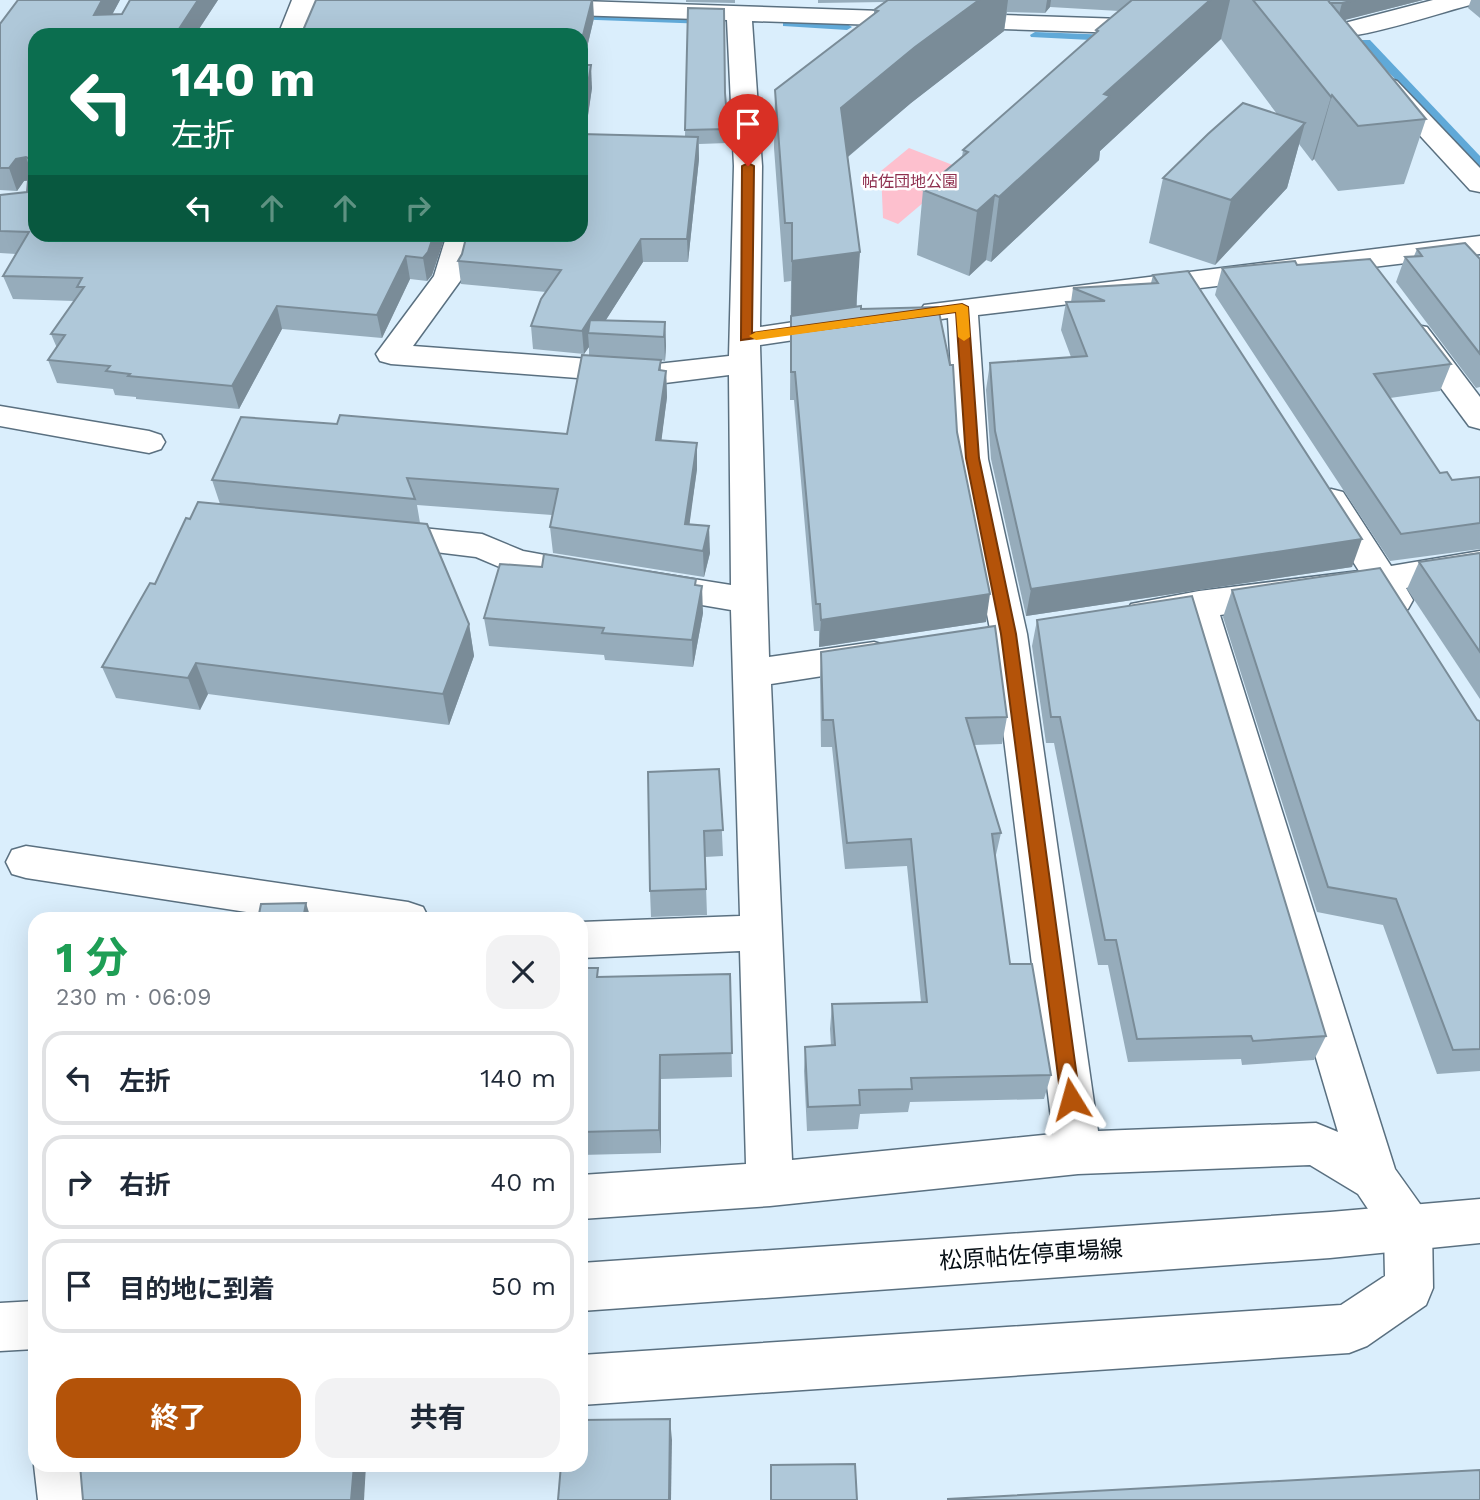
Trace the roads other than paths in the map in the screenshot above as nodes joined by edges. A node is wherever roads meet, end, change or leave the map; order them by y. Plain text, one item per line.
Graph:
1 (307, 0) edge
2 (1461, 0) edge
3 (334, 1) edge
4 (399, 4) edge
5 (519, 6) edge
6 (1061, 11) edge
7 (739, 13) junction
8 (293, 28) edge
9 (1182, 28) edge
10 (1273, 31) edge
11 (1337, 32) junction
12 (1356, 52) edge
13 (1375, 72) edge
14 (1480, 184) edge
15 (458, 242) edge
16 (1480, 245) edge
17 (1359, 258) junction
18 (962, 307) junction
19 (908, 315) edge
20 (867, 321) edge
21 (745, 351) junction
22 (0, 416) edge
23 (1480, 419) edge
24 (149, 442) dead end
25 (1316, 477) edge
26 (349, 533) edge
27 (1480, 563) edge
28 (1383, 580) junction
29 (749, 600) junction
30 (1199, 604) junction
31 (1118, 617) edge
32 (1410, 624) edge
33 (900, 651) edge
34 (751, 673) junction
35 (26, 862) dead end
36 (361, 912) edge
37 (761, 933) junction
38 (588, 940) edge
39 (1078, 1153) junction
40 (1375, 1179) junction
41 (770, 1184) junction
42 (588, 1197) edge
43 (1480, 1220) edge
44 (1408, 1227) junction
45 (588, 1287) edge
46 (28, 1325) edge
47 (0, 1327) edge
48 (588, 1380) edge
49 (61, 1472) edge
50 (64, 1500) edge

1 - 3 street
1 - 8 street
2 - 11 street
3 - 4 street
5 - 7 street
6 - 7 street
6 - 9 street
7 - 21 street
10 - 11 street
11 - 12 street
13 - 14 street
15 - 21 street
16 - 17 street
17 - 18 street
17 - 23 street
18 - 19 street
18 - 39 street
20 - 21 street
21 - 29 street
22 - 24 street
25 - 28 street
26 - 29 street
27 - 28 street
28 - 30 street
28 - 32 street
29 - 34 street
30 - 31 street
30 - 40 street
33 - 34 street
34 - 37 street
35 - 36 street
37 - 38 street
37 - 41 street
39 - 40 street
39 - 41 street
40 - 44 street
41 - 42 street
43 - 44 street, 松原帖佐停車場線
44 - 45 street, 松原帖佐停車場線
44 - 48 street
46 - 47 street
49 - 50 street

